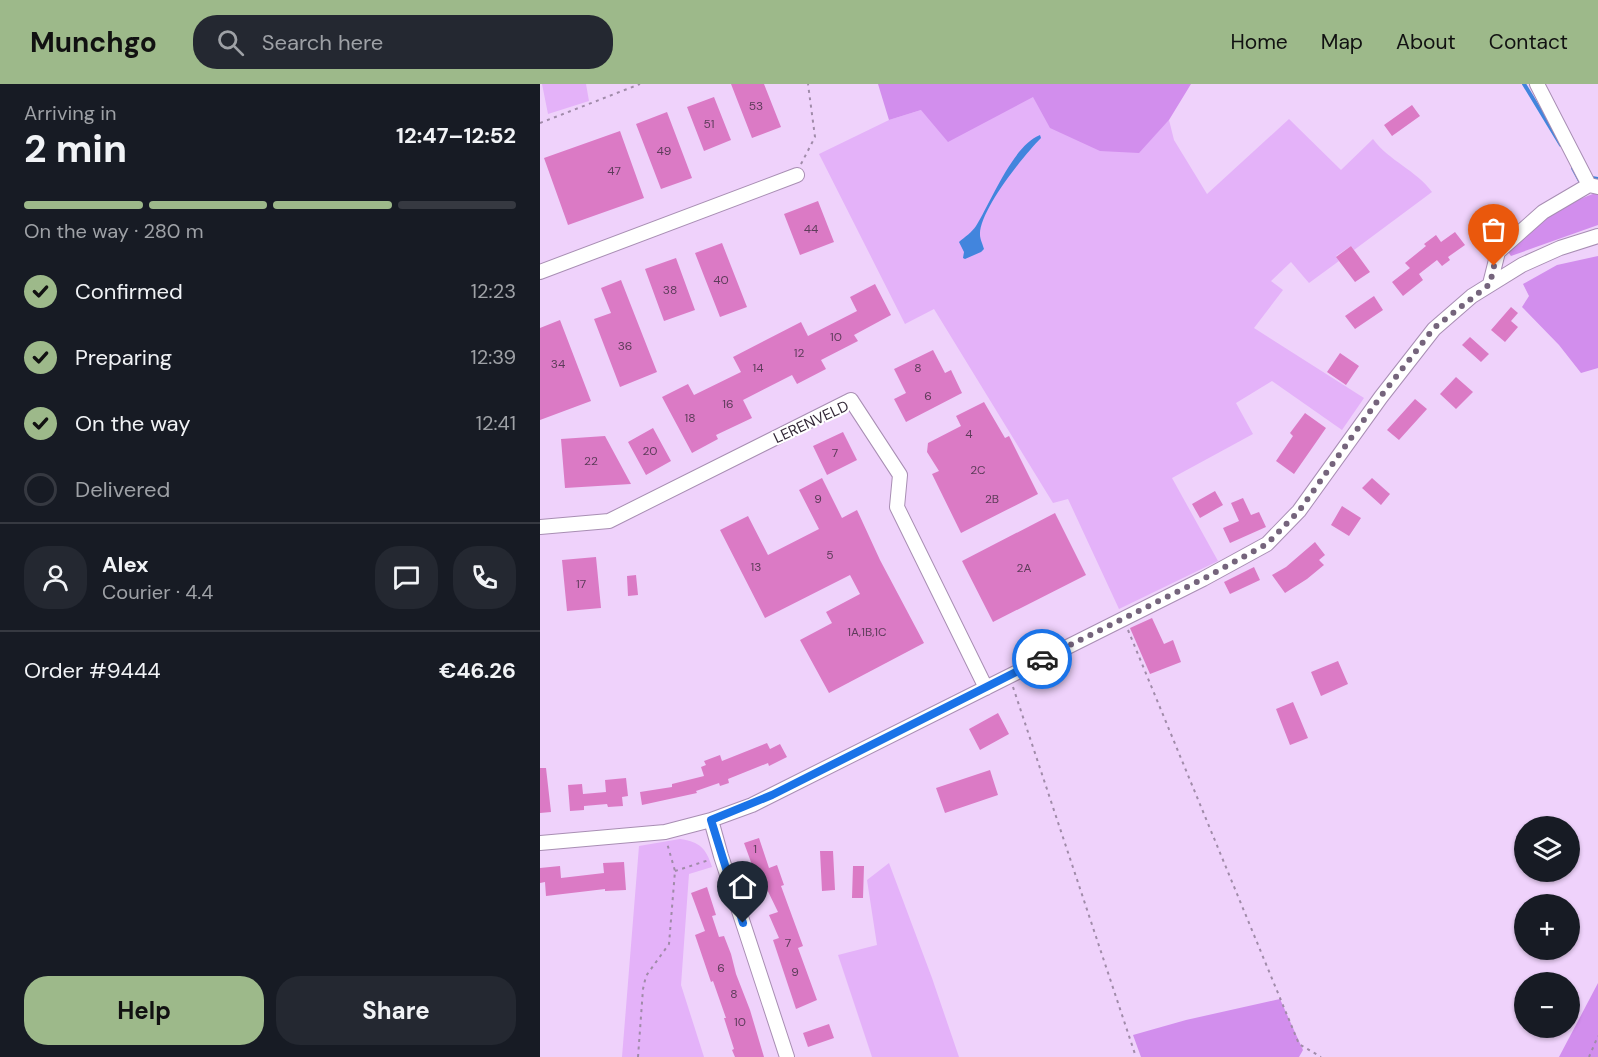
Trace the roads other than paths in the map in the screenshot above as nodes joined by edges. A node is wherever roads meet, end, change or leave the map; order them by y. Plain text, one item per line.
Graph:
1 (1537, 84) edge
2 (797, 176) road end
3 (1593, 186) edge
4 (1598, 236) edge
5 (540, 273) edge
6 (1490, 284) junction
7 (540, 526) edge
8 (986, 688) junction
9 (711, 820) junction
10 (540, 843) edge
11 (788, 1057) edge

1 - 3 street
2 - 5 street
3 - 6 street
4 - 6 street
6 - 8 street
7 - 8 street, LERENVELD
8 - 9 street
9 - 10 street
9 - 11 street

